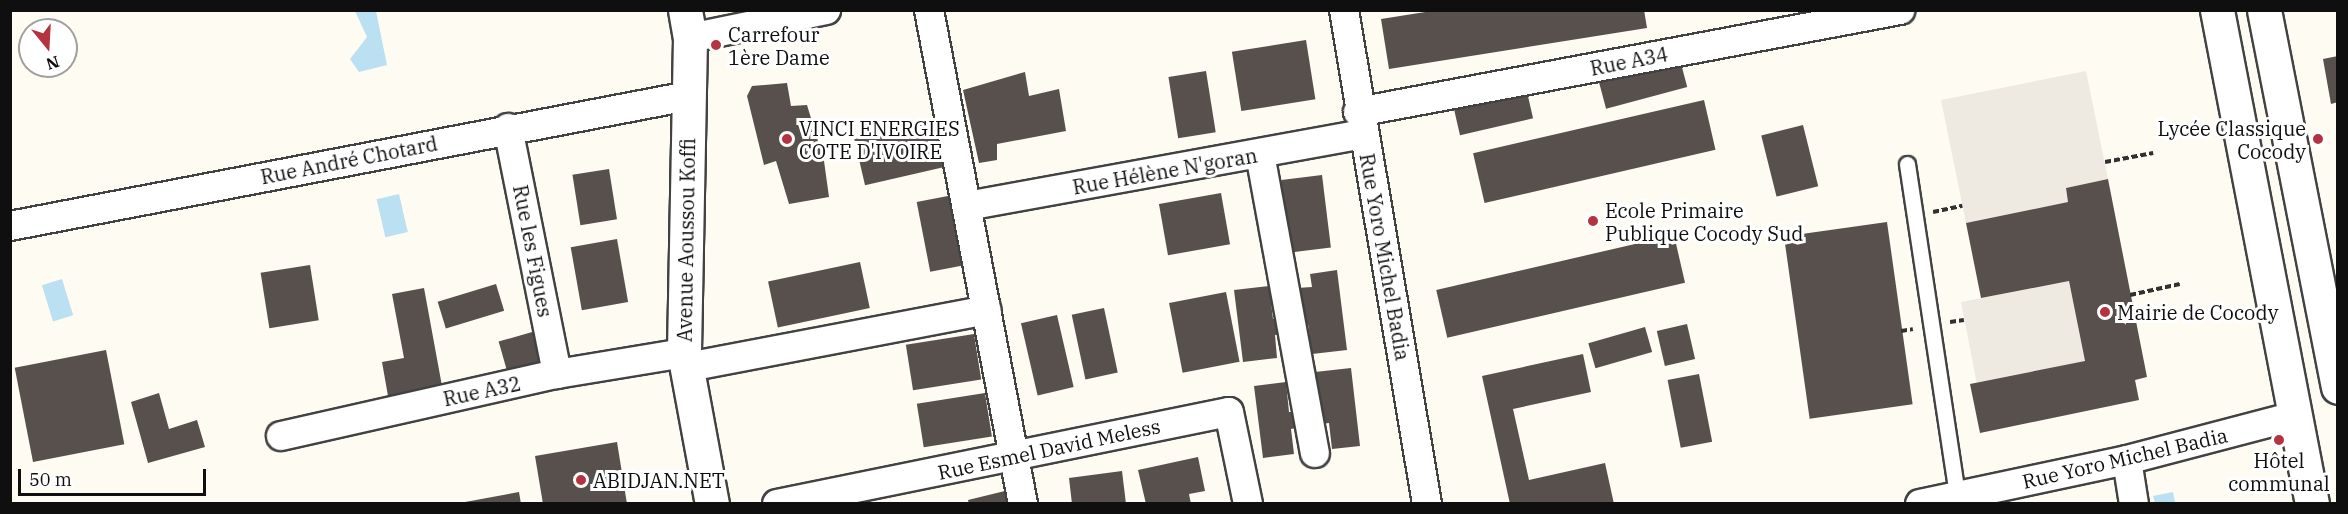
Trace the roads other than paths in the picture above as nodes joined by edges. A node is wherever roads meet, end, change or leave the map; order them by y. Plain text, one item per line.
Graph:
1 (826, 10) edge
2 (928, 10) edge
3 (1344, 10) edge
4 (1900, 10) edge
5 (2217, 10) edge
6 (2264, 10) edge
7 (688, 24) edge
8 (688, 96) junction
9 (1361, 123) junction
10 (508, 128) junction
11 (1260, 154) junction
12 (1907, 164) dead end
13 (967, 206) junction
14 (10, 226) edge
15 (987, 310) junction
16 (686, 360) junction
17 (557, 374) junction
18 (2337, 387) edge
19 (2295, 416) junction
20 (281, 436) dead end
21 (1314, 453) dead end
22 (1014, 456) junction
23 (2127, 460) junction
24 (1957, 496) junction
25 (712, 504) edge
26 (777, 504) edge
27 (1023, 504) edge
28 (1248, 504) edge
29 (1427, 504) edge
30 (1920, 504) edge
31 (2134, 504) edge
32 (2312, 504) edge

1 - 7 street
2 - 13 street
3 - 9 street, Rue Yoro Michel Badia
4 - 9 street, Rue A34
5 - 19 street
6 - 18 street
7 - 8 street, Avenue Aoussou Koffi
8 - 10 street, Rue André Chotard
8 - 16 street, Avenue Aoussou Koffi
9 - 11 street, Rue Hélène N'goran
9 - 29 street, Rue Yoro Michel Badia
10 - 14 street, Rue André Chotard
10 - 17 street, Rue les Figues
11 - 13 street, Rue Hélène N'goran
11 - 21 street
12 - 24 lane
13 - 15 street
15 - 16 street, Rue A32
15 - 22 street
16 - 17 street, Rue A32
16 - 25 street, Avenue Aoussou Koffi
17 - 20 street, Rue A32
19 - 23 street, Rue Yoro Michel Badia
19 - 32 street
22 - 26 street, Rue Esmel David Meless
22 - 27 street
22 - 28 street, Rue Esmel David Meless
23 - 24 street, Rue Yoro Michel Badia
23 - 31 street
24 - 30 street, Rue Yoro Michel Badia

